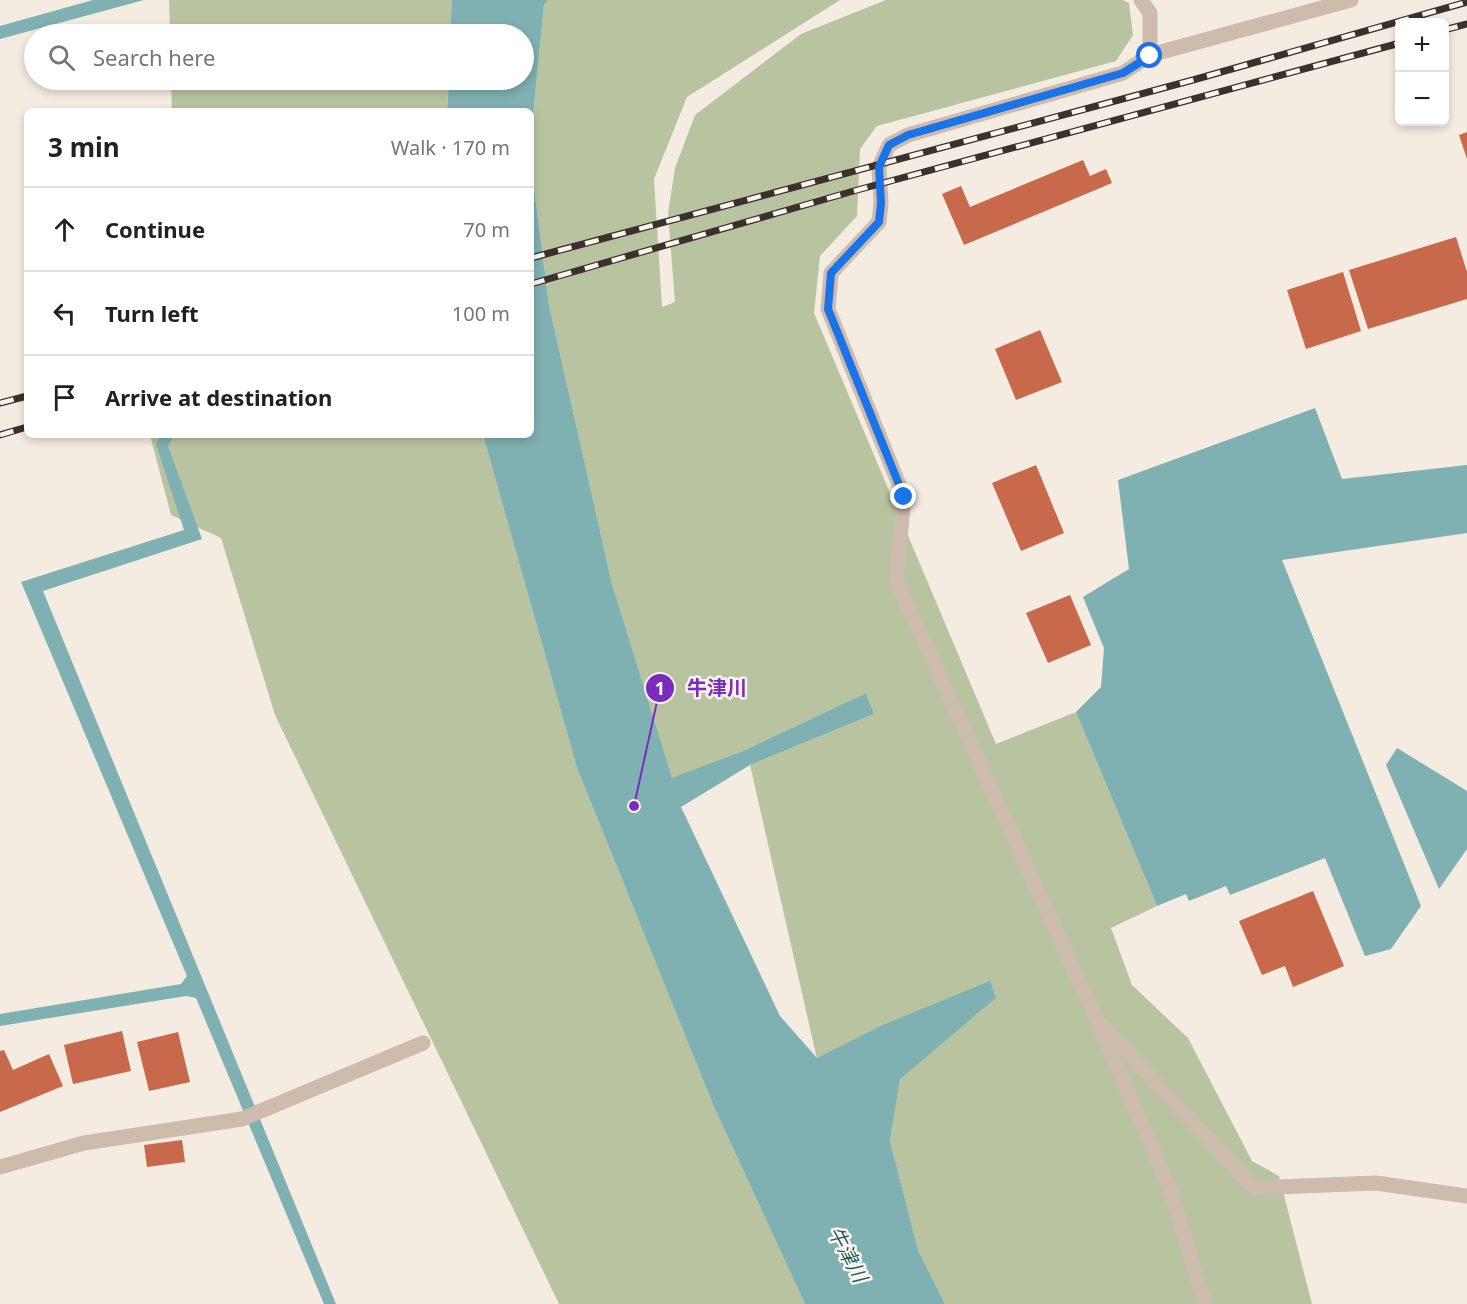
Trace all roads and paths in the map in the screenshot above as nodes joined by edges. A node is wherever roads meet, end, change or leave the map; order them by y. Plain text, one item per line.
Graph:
1 (1142, 0) edge
2 (1352, 0) edge
3 (1150, 56) junction
4 (1096, 1018) junction
5 (423, 1043) dead end
6 (0, 1167) edge
7 (1467, 1196) edge
8 (1205, 1304) edge

1 - 3 street
2 - 3 street
3 - 4 street
4 - 7 street
4 - 8 street
5 - 6 street

